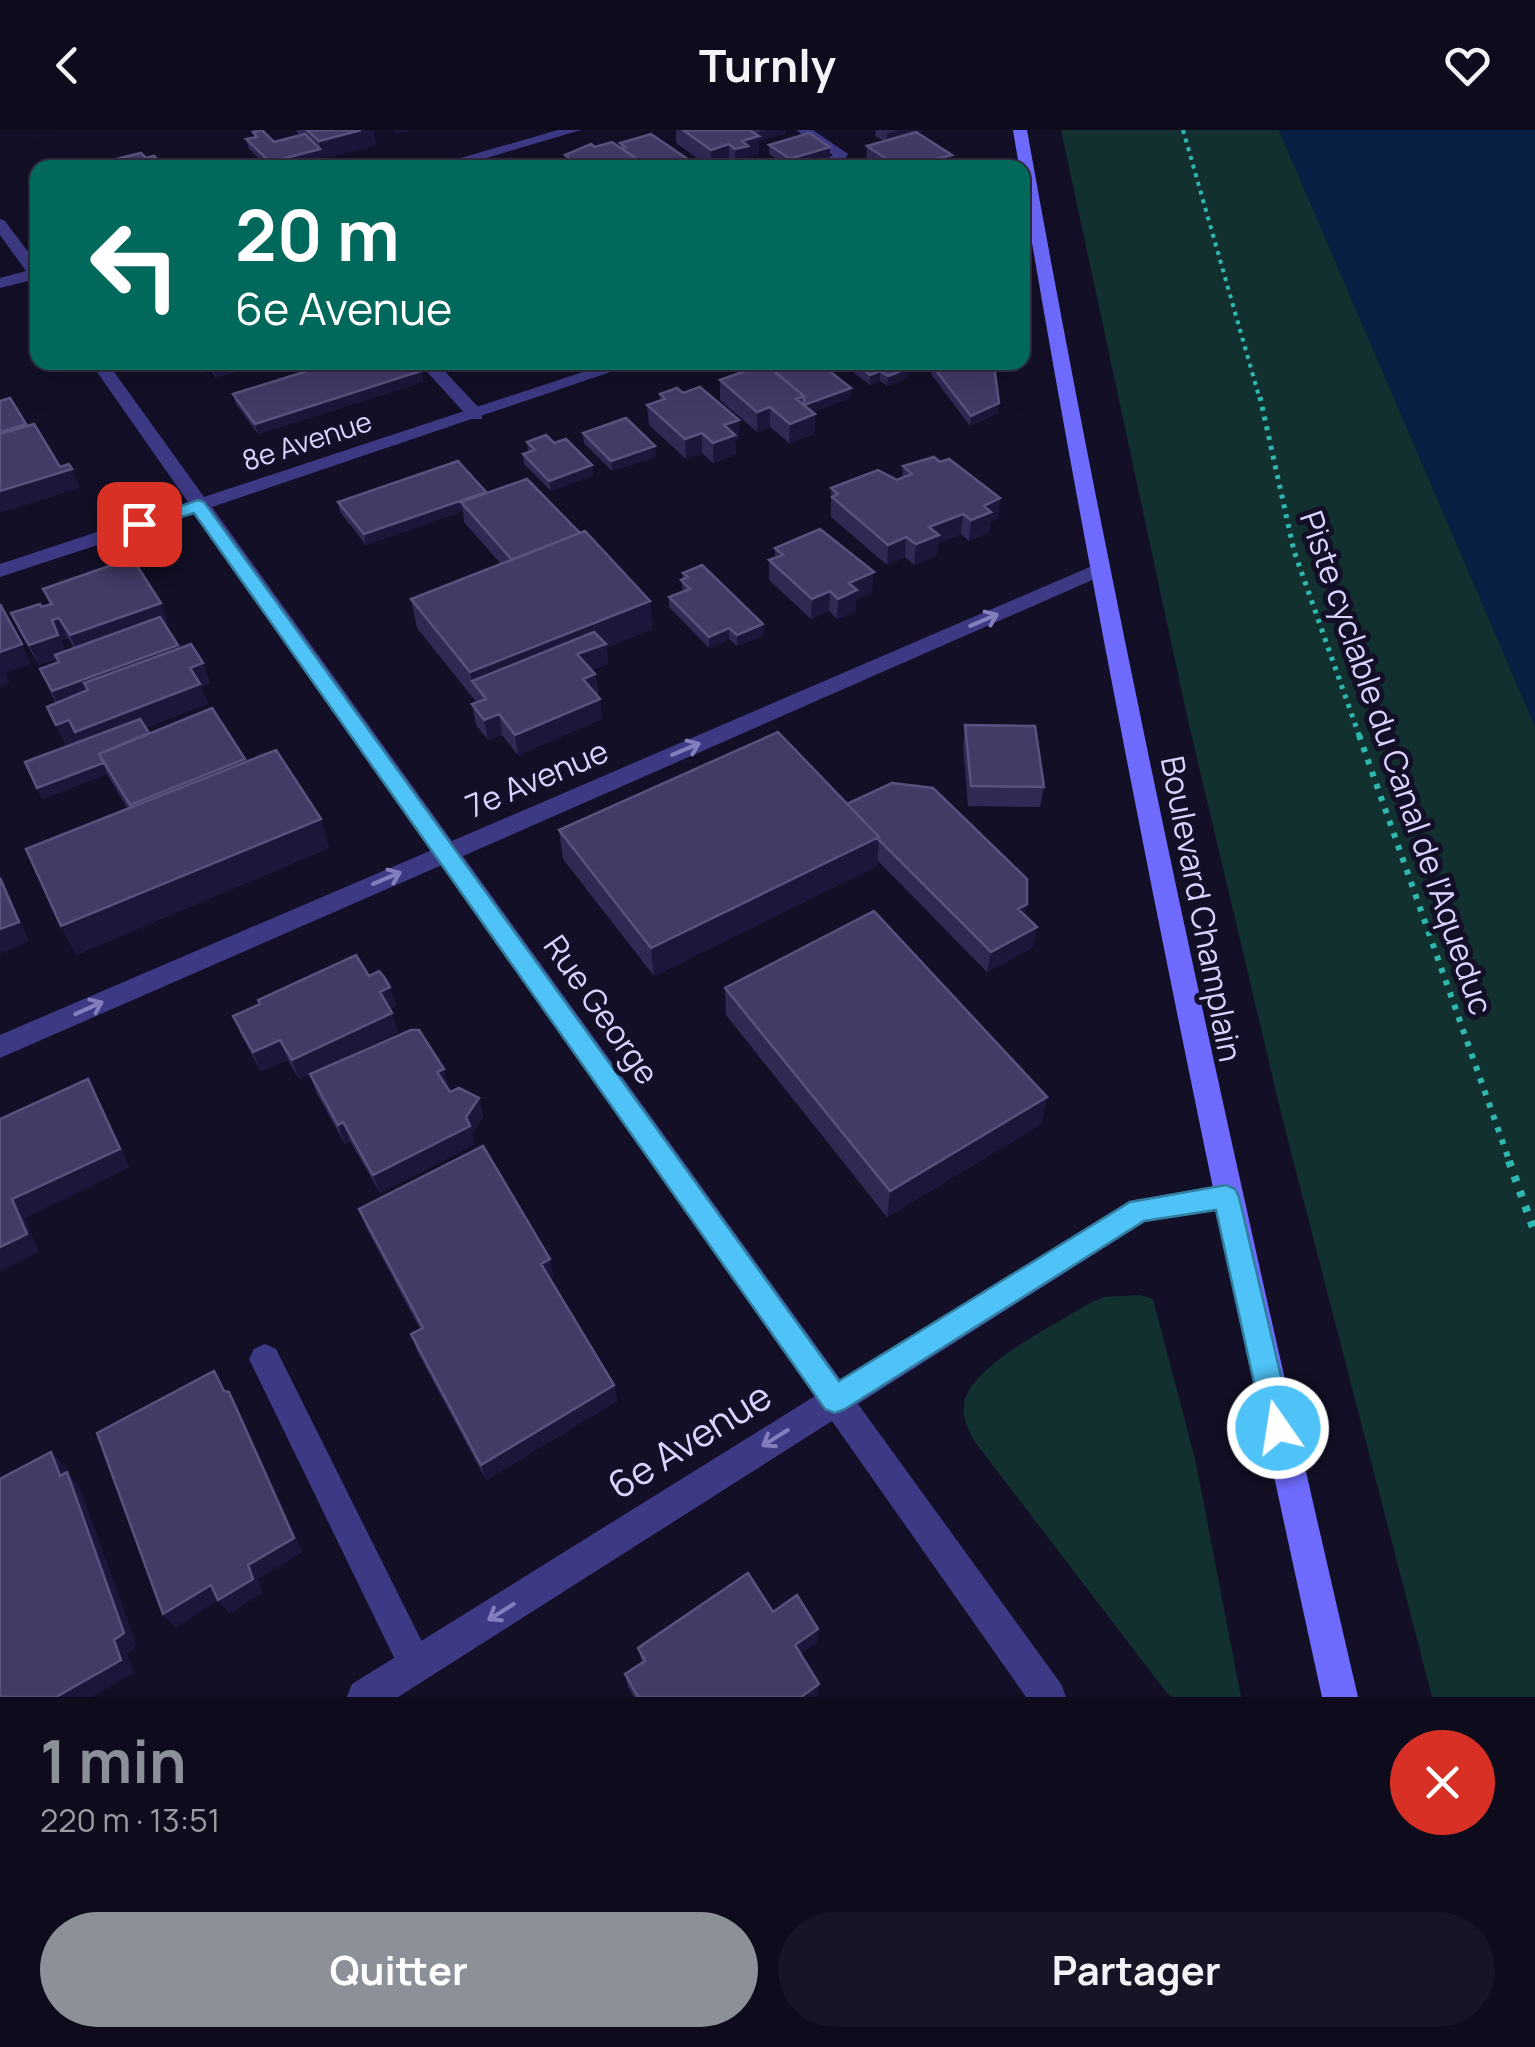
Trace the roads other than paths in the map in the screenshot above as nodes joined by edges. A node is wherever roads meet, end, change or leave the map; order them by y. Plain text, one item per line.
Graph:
1 (574, 130) edge
2 (803, 130) edge
3 (1020, 130) edge
4 (463, 160) edge
5 (837, 160) edge
6 (1023, 160) edge
7 (0, 224) edge
8 (1030, 232) edge
9 (30, 265) edge
10 (30, 276) edge
11 (0, 282) edge
12 (104, 370) edge
13 (434, 370) edge
14 (608, 370) edge
15 (476, 414) junction
16 (198, 506) junction
17 (1099, 570) junction
18 (0, 571) edge
19 (446, 853) junction
20 (0, 1047) edge
21 (1226, 1197) junction
22 (265, 1359) dead end
23 (835, 1400) junction
24 (393, 1685) edge
25 (1048, 1697) edge
26 (1340, 1697) edge

1 - 4 street
2 - 5 street
3 - 6 main road, Boulevard Champlain
7 - 9 street
8 - 17 main road, Boulevard Champlain
10 - 11 street
12 - 16 street, Rue George
13 - 15 street
14 - 15 street, 8e Avenue
15 - 16 street, 8e Avenue
16 - 18 street, 8e Avenue
16 - 19 street, Rue George
19 -> 17 street, 7e Avenue
17 - 21 main road, Boulevard Champlain
20 -> 19 street, 7e Avenue
19 - 23 street, Rue George
21 - 23 street, 6e Avenue
21 - 26 main road, Boulevard Champlain
22 - 24 street
23 -> 24 street, 6e Avenue
23 - 25 street, Rue George

